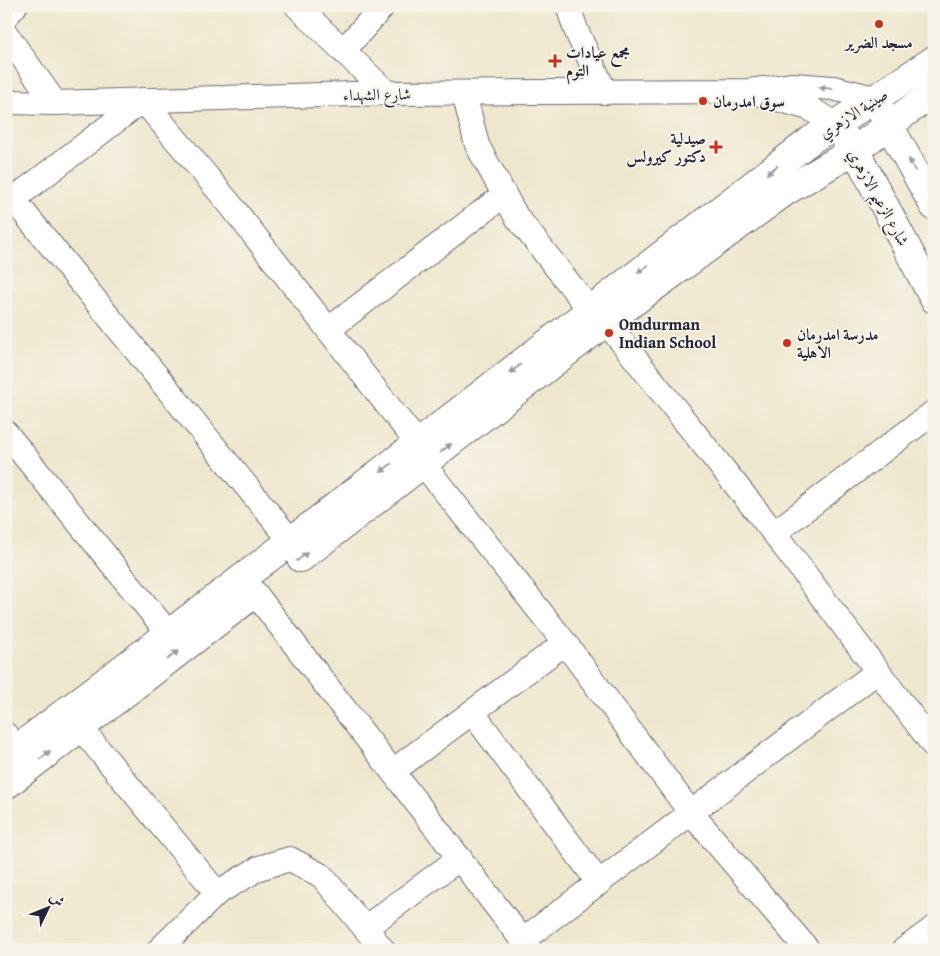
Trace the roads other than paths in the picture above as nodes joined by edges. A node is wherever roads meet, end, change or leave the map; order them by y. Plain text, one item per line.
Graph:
1 (16, 6) edge
2 (297, 6) edge
3 (383, 6) edge
4 (568, 6) edge
5 (6, 16) edge
6 (6, 34) edge
7 (343, 50) junction
8 (934, 60) edge
9 (749, 90) junction
10 (605, 92) junction
11 (884, 92) junction
12 (934, 92) edge
13 (387, 93) junction
14 (464, 93) junction
15 (143, 100) junction
16 (6, 102) edge
17 (55, 103) junction
18 (901, 116) junction
19 (835, 124) junction
20 (854, 150) junction
21 (504, 195) junction
22 (10, 202) edge
23 (934, 206) edge
24 (934, 299) edge
25 (598, 316) junction
26 (329, 329) junction
27 (934, 412) edge
28 (6, 433) edge
29 (421, 454) junction
30 (774, 533) junction
31 (291, 542) junction
32 (255, 593) junction
33 (169, 634) junction
34 (565, 644) junction
35 (878, 671) junction
36 (472, 712) junction
37 (80, 728) junction
38 (934, 746) edge
39 (10, 747) edge
40 (393, 771) junction
41 (6, 785) edge
42 (691, 813) junction
43 (460, 858) junction
44 (600, 883) junction
45 (217, 893) junction
46 (365, 928) junction
47 (934, 928) edge
48 (527, 945) edge
49 (159, 950) edge
50 (383, 950) edge
51 (808, 950) edge
52 (904, 950) edge

1 - 5 street
2 - 7 street
3 - 7 street
4 - 10 street
6 - 17 street
7 - 13 street
8 - 11 main road, صينية الازهري
9 - 10 street, شارع الشهداء
11 -> 9 street, شارع الشهداء
9 - 19 street, شارع الشهداء
10 - 14 street, شارع الشهداء
11 - 18 main road
11 - 19 main road, صينية الازهري
12 - 18 main road, صينية الازهري
13 - 14 street, شارع الشهداء
13 - 15 street, شارع الشهداء
14 - 21 street
15 - 17 street, شارع الشهداء
15 - 22 street
15 - 26 street
16 - 17 street, شارع الشهداء
18 - 20 main road, صينية الازهري
23 -> 18 main road
19 - 20 main road, شارع الزعيم الازهري
19 -> 25 main road, صينية الازهري
20 - 24 main road, شارع الزعيم الازهري
20 - 25 main road, صينية الازهري
21 - 25 street
21 - 26 street
22 - 31 street
25 - 29 main road
25 - 30 street
26 - 29 street
27 - 30 street
28 - 33 street
29 -> 31 main road
32 -> 29 main road
29 - 34 street
30 - 35 street
31 - 33 main road
37 -> 32 main road
32 - 40 street
33 - 39 main road
34 - 36 street
34 - 42 street
35 - 38 street
35 - 42 street
36 - 40 street
36 - 44 street
41 -> 37 main road
37 - 45 street
40 - 43 street
42 - 44 street
42 - 51 street
43 - 46 street
43 - 48 street
44 - 48 street
45 - 46 street
45 - 49 street
46 - 50 street
47 - 52 street

